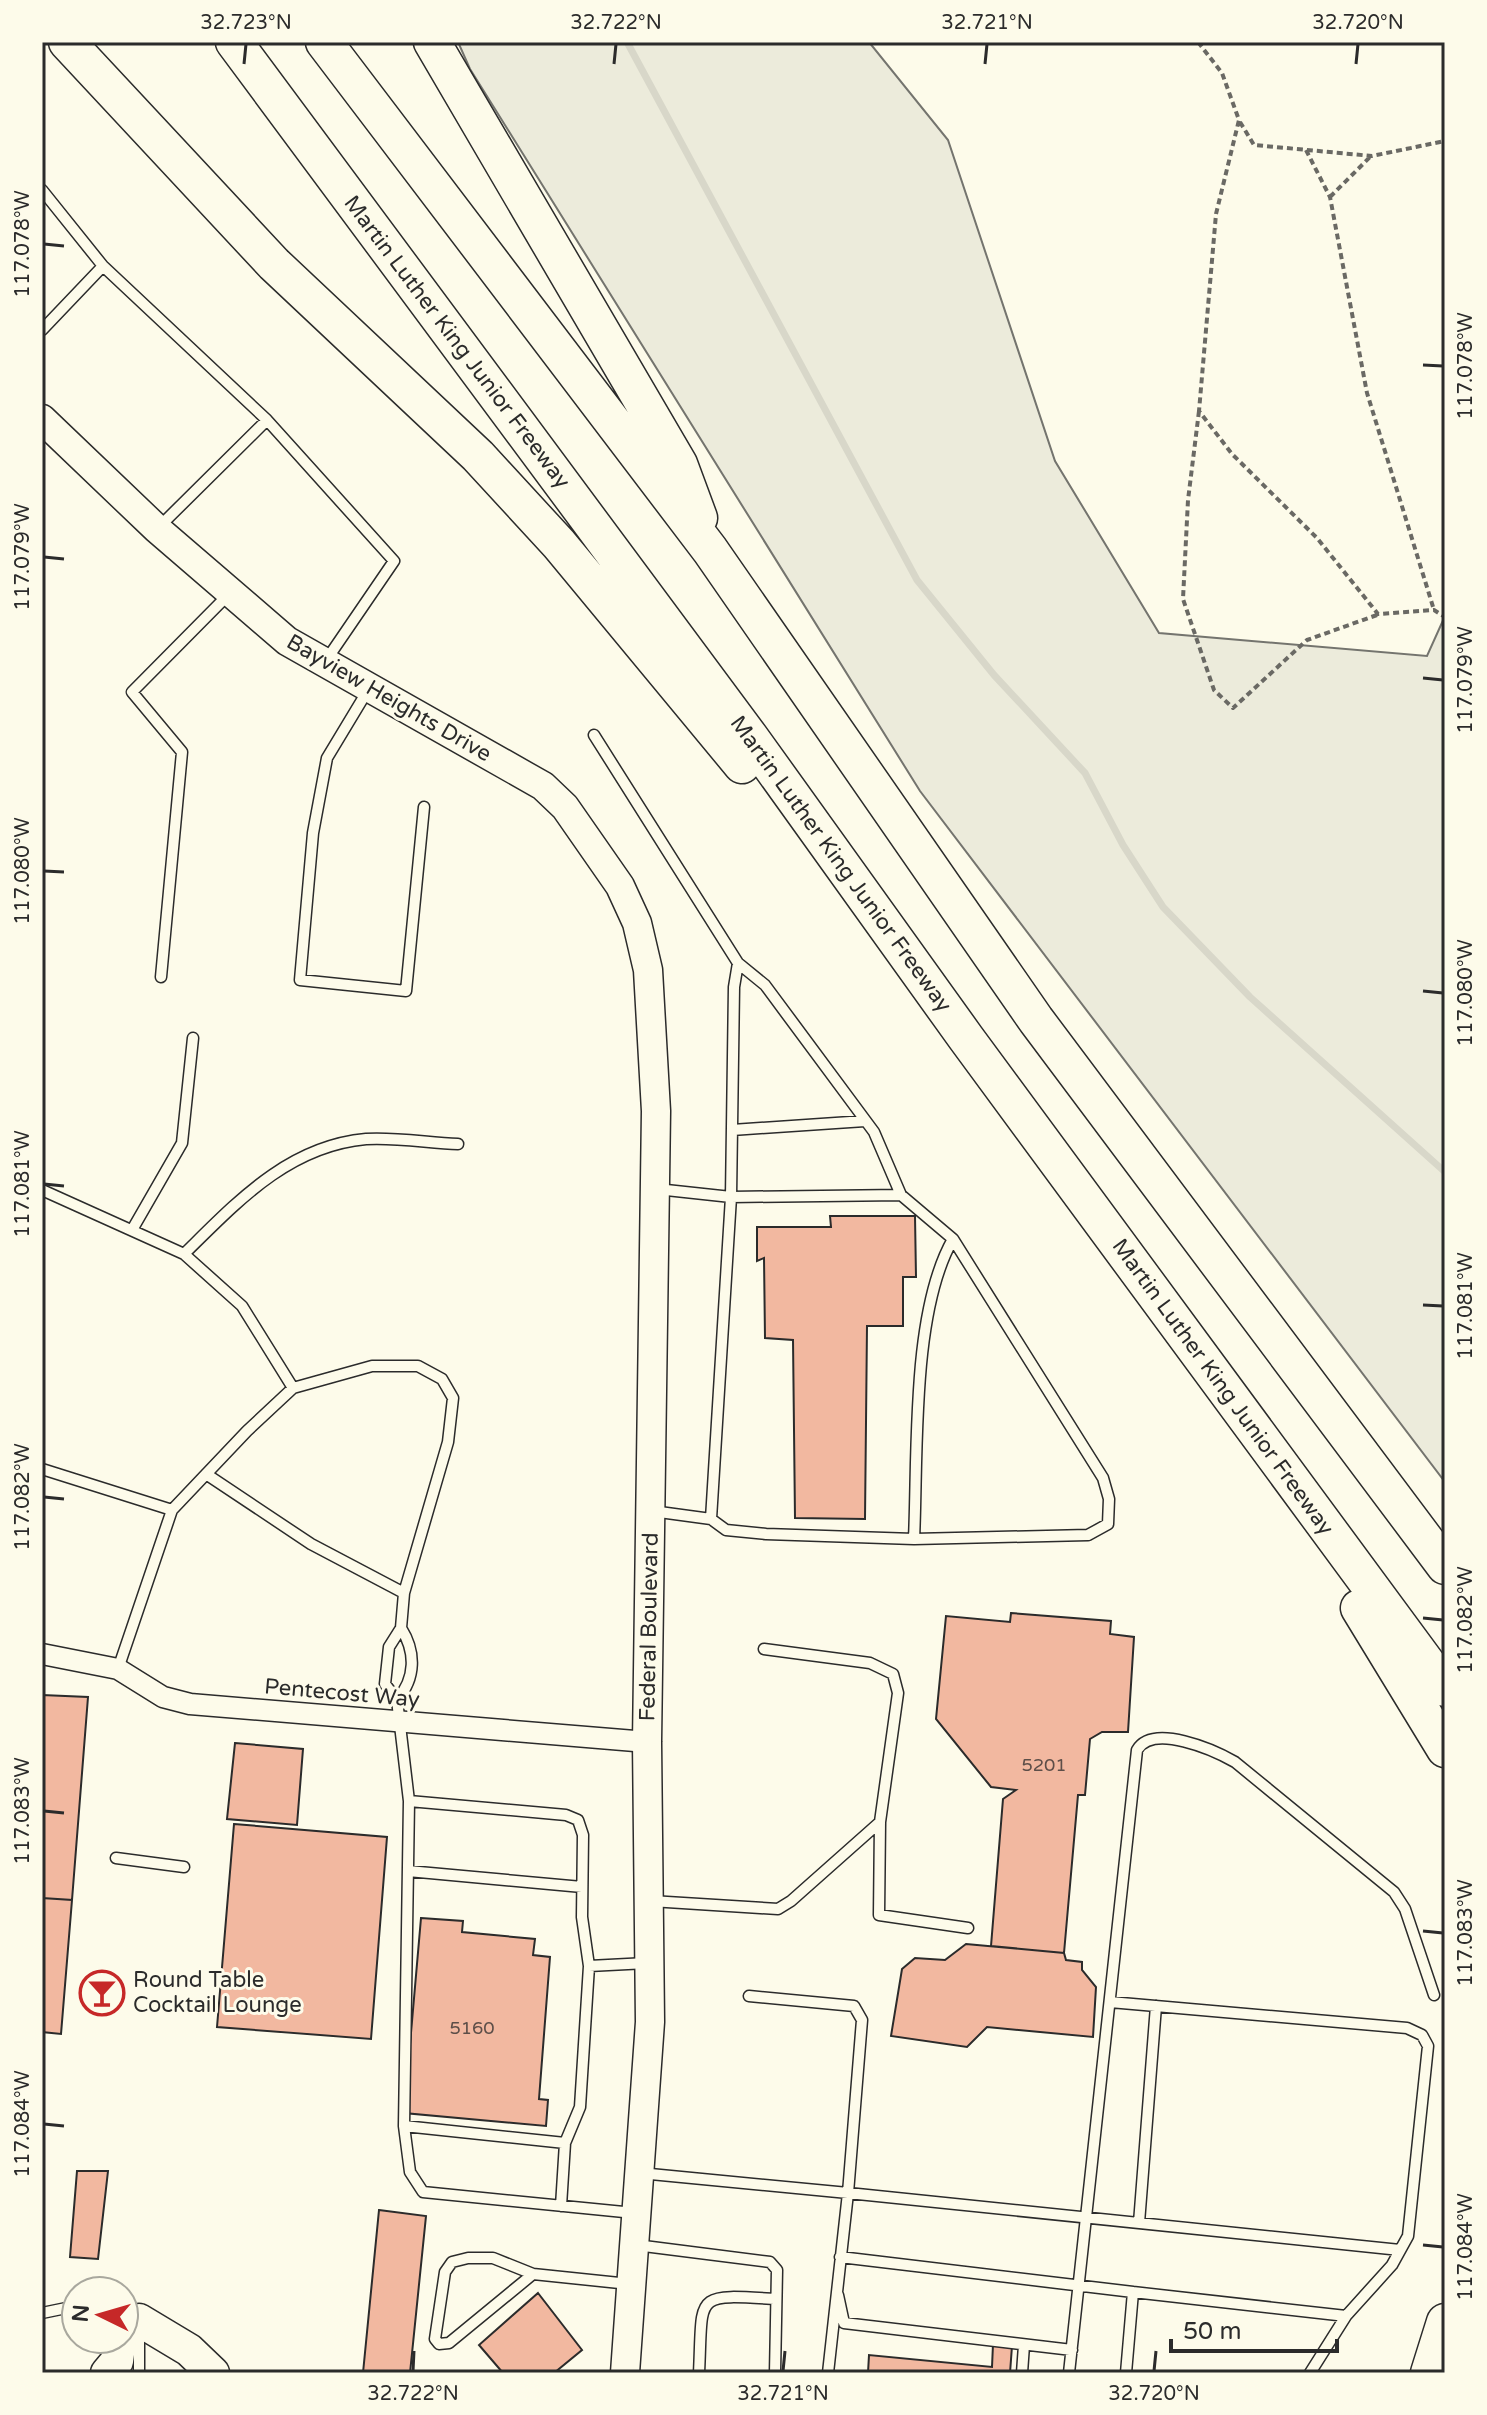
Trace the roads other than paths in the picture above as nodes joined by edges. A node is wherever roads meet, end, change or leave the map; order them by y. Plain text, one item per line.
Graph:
1 (67, 42) edge
2 (234, 42) edge
3 (324, 42) edge
4 (432, 42) edge
5 (42, 190) edge
6 (103, 266) junction
7 (42, 330) edge
8 (267, 420) junction
9 (46, 431) edge
10 (157, 529) junction
11 (710, 550) junction
12 (232, 592) junction
13 (324, 663) junction
14 (369, 688) junction
15 (594, 735) dead end
16 (424, 807) dead end
17 (620, 886) joint
18 (738, 963) junction
19 (161, 977) dead end
20 (193, 1038) dead end
21 (966, 1038) junction
22 (865, 1121) junction
23 (732, 1130) junction
24 (458, 1144) dead end
25 (655, 1189) junction
26 (42, 1190) edge
27 (901, 1195) junction
28 (731, 1197) junction
29 (132, 1230) junction
30 (953, 1239) junction
31 (184, 1254) junction
32 (293, 1388) junction
33 (1225, 1389) junction
34 (42, 1469) edge
35 (206, 1474) junction
36 (172, 1510) junction
37 (650, 1510) junction
38 (711, 1519) junction
39 (914, 1539) junction
40 (1445, 1566) edge
41 (404, 1593) junction
42 (401, 1628) junction
43 (764, 1649) dead end
44 (42, 1654) edge
45 (118, 1669) junction
46 (1445, 1688) edge
47 (398, 1711) junction
48 (647, 1742) junction
49 (1445, 1749) edge
50 (409, 1801) junction
51 (880, 1822) junction
52 (116, 1858) dead end
53 (184, 1867) dead end
54 (408, 1871) junction
55 (582, 1887) junction
56 (649, 1901) junction
57 (968, 1928) dead end
58 (649, 1963) junction
59 (589, 1966) junction
60 (1434, 1995) dead end
61 (749, 1996) dead end
62 (1110, 2002) junction
63 (1156, 2006) junction
64 (404, 2126) junction
65 (565, 2143) junction
66 (639, 2173) junction
67 (848, 2193) junction
68 (561, 2206) junction
69 (636, 2213) junction
70 (1086, 2217) junction
71 (1139, 2223) junction
72 (634, 2245) junction
73 (1400, 2250) junction
74 (840, 2257) junction
75 (533, 2274) junction
76 (836, 2282) junction
77 (631, 2285) junction
78 (1079, 2288) junction
79 (1133, 2292) junction
80 (776, 2299) junction
81 (1346, 2316) junction
82 (1445, 2322) edge
83 (140, 2329) edge
84 (1024, 2345) junction
85 (1072, 2350) junction
86 (119, 2355) edge
87 (107, 2373) edge
88 (213, 2373) edge
89 (625, 2373) edge
90 (699, 2373) edge
91 (775, 2373) edge
92 (828, 2373) edge
93 (1022, 2373) edge
94 (1069, 2373) edge
95 (1126, 2373) edge
96 (1310, 2373) edge
97 (1429, 2373) edge

1 - 21 highway
2 - 21 highway, Martin Luther King Junior Freeway
3 - 11 highway
4 - 11 highway
5 - 6 lane
6 - 7 lane
6 - 8 lane
8 - 10 lane
8 - 13 lane
9 - 10 main road, Bayview Heights Drive
10 - 12 main road, Bayview Heights Drive
11 - 40 highway
12 - 13 main road, Bayview Heights Drive
12 - 19 lane
13 - 14 main road, Bayview Heights Drive
14 - 16 lane
14 - 17 main road, Bayview Heights Drive
15 - 18 lane
17 - 25 main road, Federal Boulevard
18 - 22 lane
18 - 23 lane
20 - 29 lane
21 - 33 highway, Martin Luther King Junior Freeway
22 - 23 lane
22 - 27 lane
23 - 28 lane
24 - 31 lane
25 - 28 lane
25 - 37 main road, Federal Boulevard
26 - 29 lane
27 - 28 lane
27 - 30 lane
28 - 38 lane
29 - 31 lane
30 - 39 lane
30 - 39 lane
31 - 32 lane
32 - 35 lane
32 - 41 lane
33 - 46 highway, Martin Luther King Junior Freeway
33 - 49 highway
34 - 36 lane
35 - 36 lane
35 - 41 lane
36 - 45 lane
37 - 38 lane
37 - 48 main road, Federal Boulevard
38 - 39 lane
41 - 42 lane
42 - 47 lane
42 - 47 lane
43 - 51 lane
44 - 45 street, Pentecost Way
45 - 47 street, Pentecost Way
47 - 48 street, Pentecost Way
47 - 50 lane
48 - 56 main road, Federal Boulevard
50 - 54 lane
50 - 55 lane
51 - 56 lane
51 - 57 lane
52 - 53 lane
54 - 55 lane
54 - 64 lane
55 - 59 lane
56 - 58 main road, Federal Boulevard
58 - 59 lane
58 - 66 main road, Federal Boulevard
59 - 65 lane
60 - 62 lane
61 - 67 lane
62 - 63 lane
62 - 70 lane
63 - 71 lane
63 - 73 lane
64 - 65 lane
64 - 68 lane
65 - 68 lane
66 - 67 lane
66 - 69 main road, Federal Boulevard
67 - 70 lane
67 - 74 lane
68 - 69 lane
69 - 72 main road, Federal Boulevard
70 - 71 lane
70 - 78 lane
71 - 73 lane
72 - 77 main road, Federal Boulevard
72 - 80 lane
73 - 81 lane
74 - 76 lane
74 - 78 lane
75 - 75 lane
75 - 77 lane
76 - 84 lane
76 - 92 lane
77 - 89 main road, Federal Boulevard
78 - 79 lane
78 - 85 lane
79 - 81 lane
79 - 95 lane
80 - 90 lane
80 - 91 lane
81 - 96 lane
82 - 97 highway
83 - 88 main road
84 - 85 lane
84 - 93 lane
85 - 94 lane
86 - 87 main road

